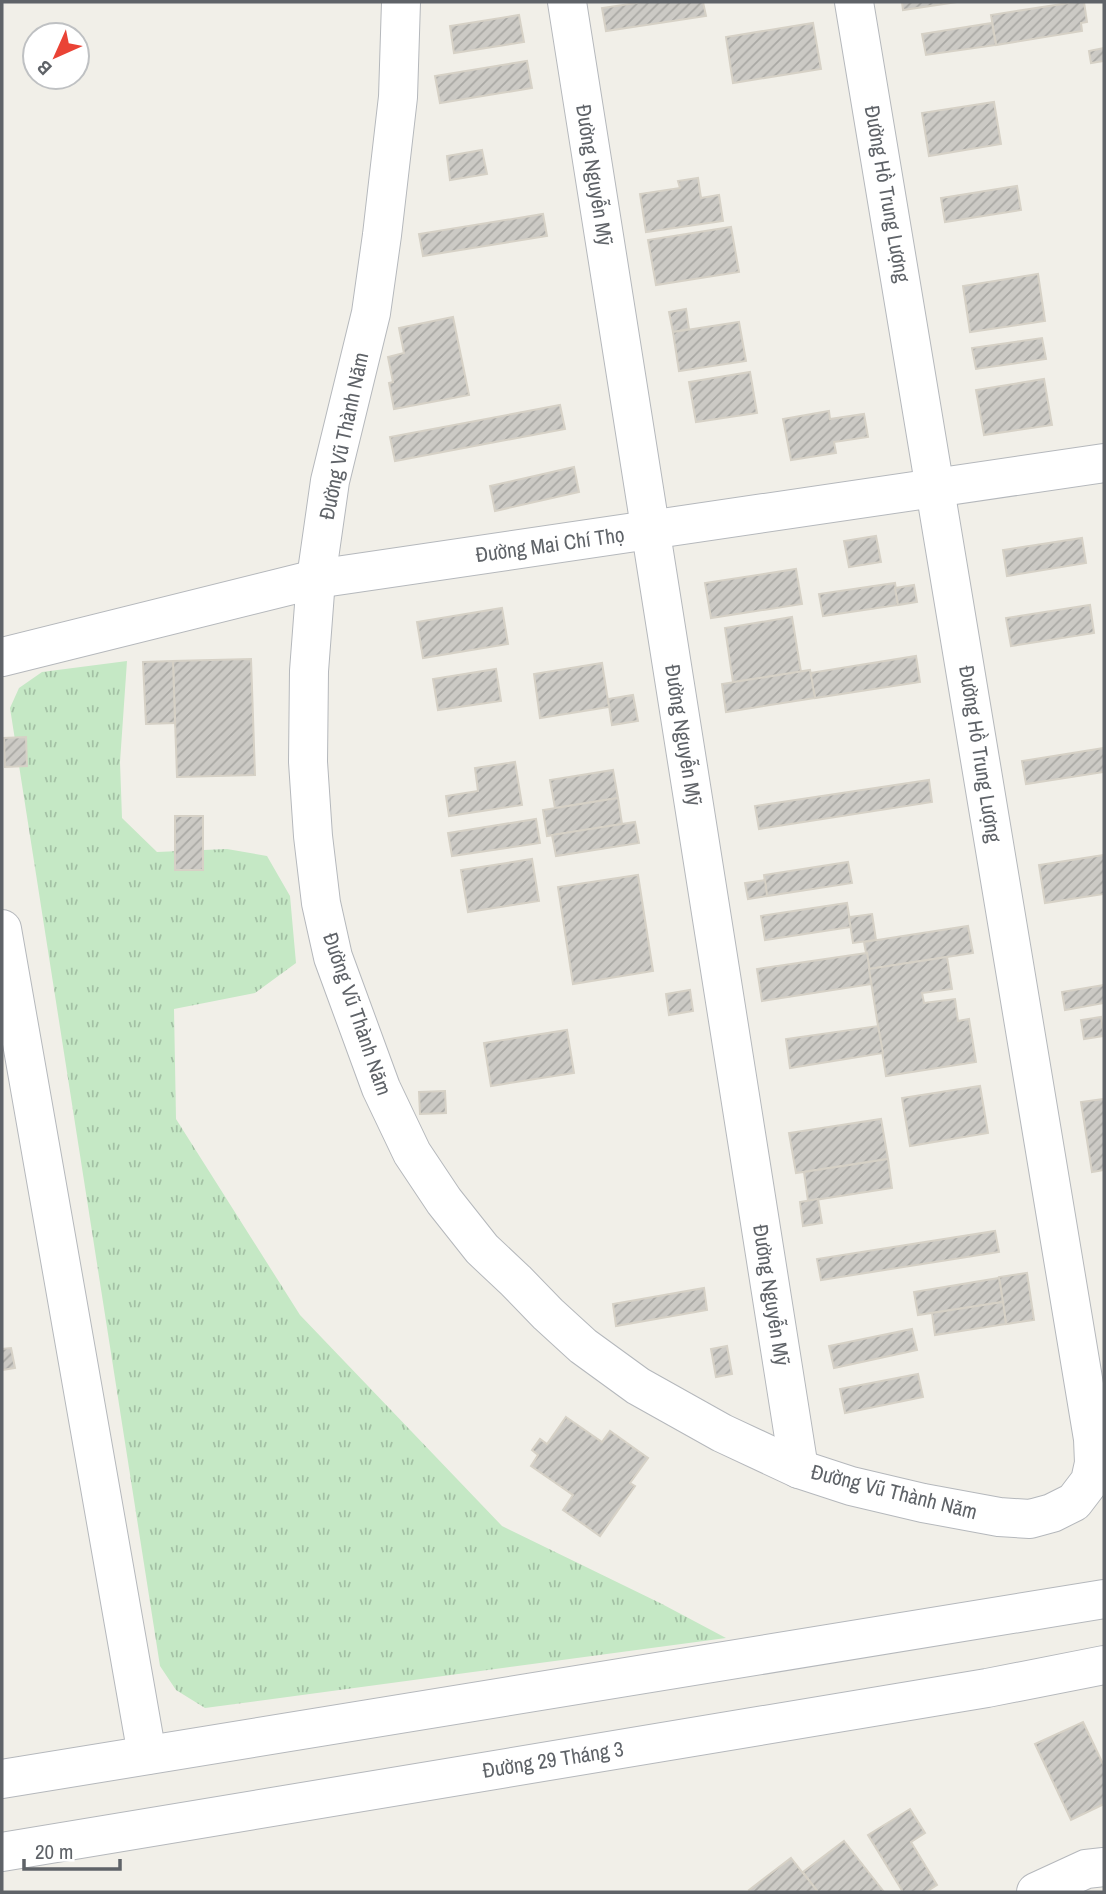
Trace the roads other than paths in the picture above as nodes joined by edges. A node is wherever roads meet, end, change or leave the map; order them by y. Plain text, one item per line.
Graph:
1 (401, 2) edge
2 (567, 2) edge
3 (854, 2) edge
4 (1104, 463) edge
5 (936, 488) junction
6 (650, 530) junction
7 (317, 579) junction
8 (2, 657) edge
9 (2, 929) edge
10 (799, 1469) junction
11 (1074, 1502) joint
12 (1104, 1599) edge
13 (1104, 1665) edge
14 (147, 1755) junction
15 (2, 1779) edge
16 (2, 1852) edge
17 (1104, 1867) edge
18 (1036, 1892) edge

1 - 7 street, Đường Vũ Thành Năm
2 - 6 street, Đường Nguyễn Mỹ
3 - 5 street, Đường Hồ Trung Lượng
4 - 5 street, Đường Mai Chí Thọ
5 - 6 street, Đường Mai Chí Thọ
5 - 11 street, Đường Hồ Trung Lượng
6 - 7 street, Đường Mai Chí Thọ
6 - 10 street, Đường Nguyễn Mỹ
7 - 8 street, Đường Mai Chí Thọ
7 - 10 street, Đường Vũ Thành Năm
9 - 14 street
10 - 11 street, Đường Vũ Thành Năm
12 - 14 street
13 - 16 street, Đường 29 Tháng 3
14 - 15 street
17 - 18 street

